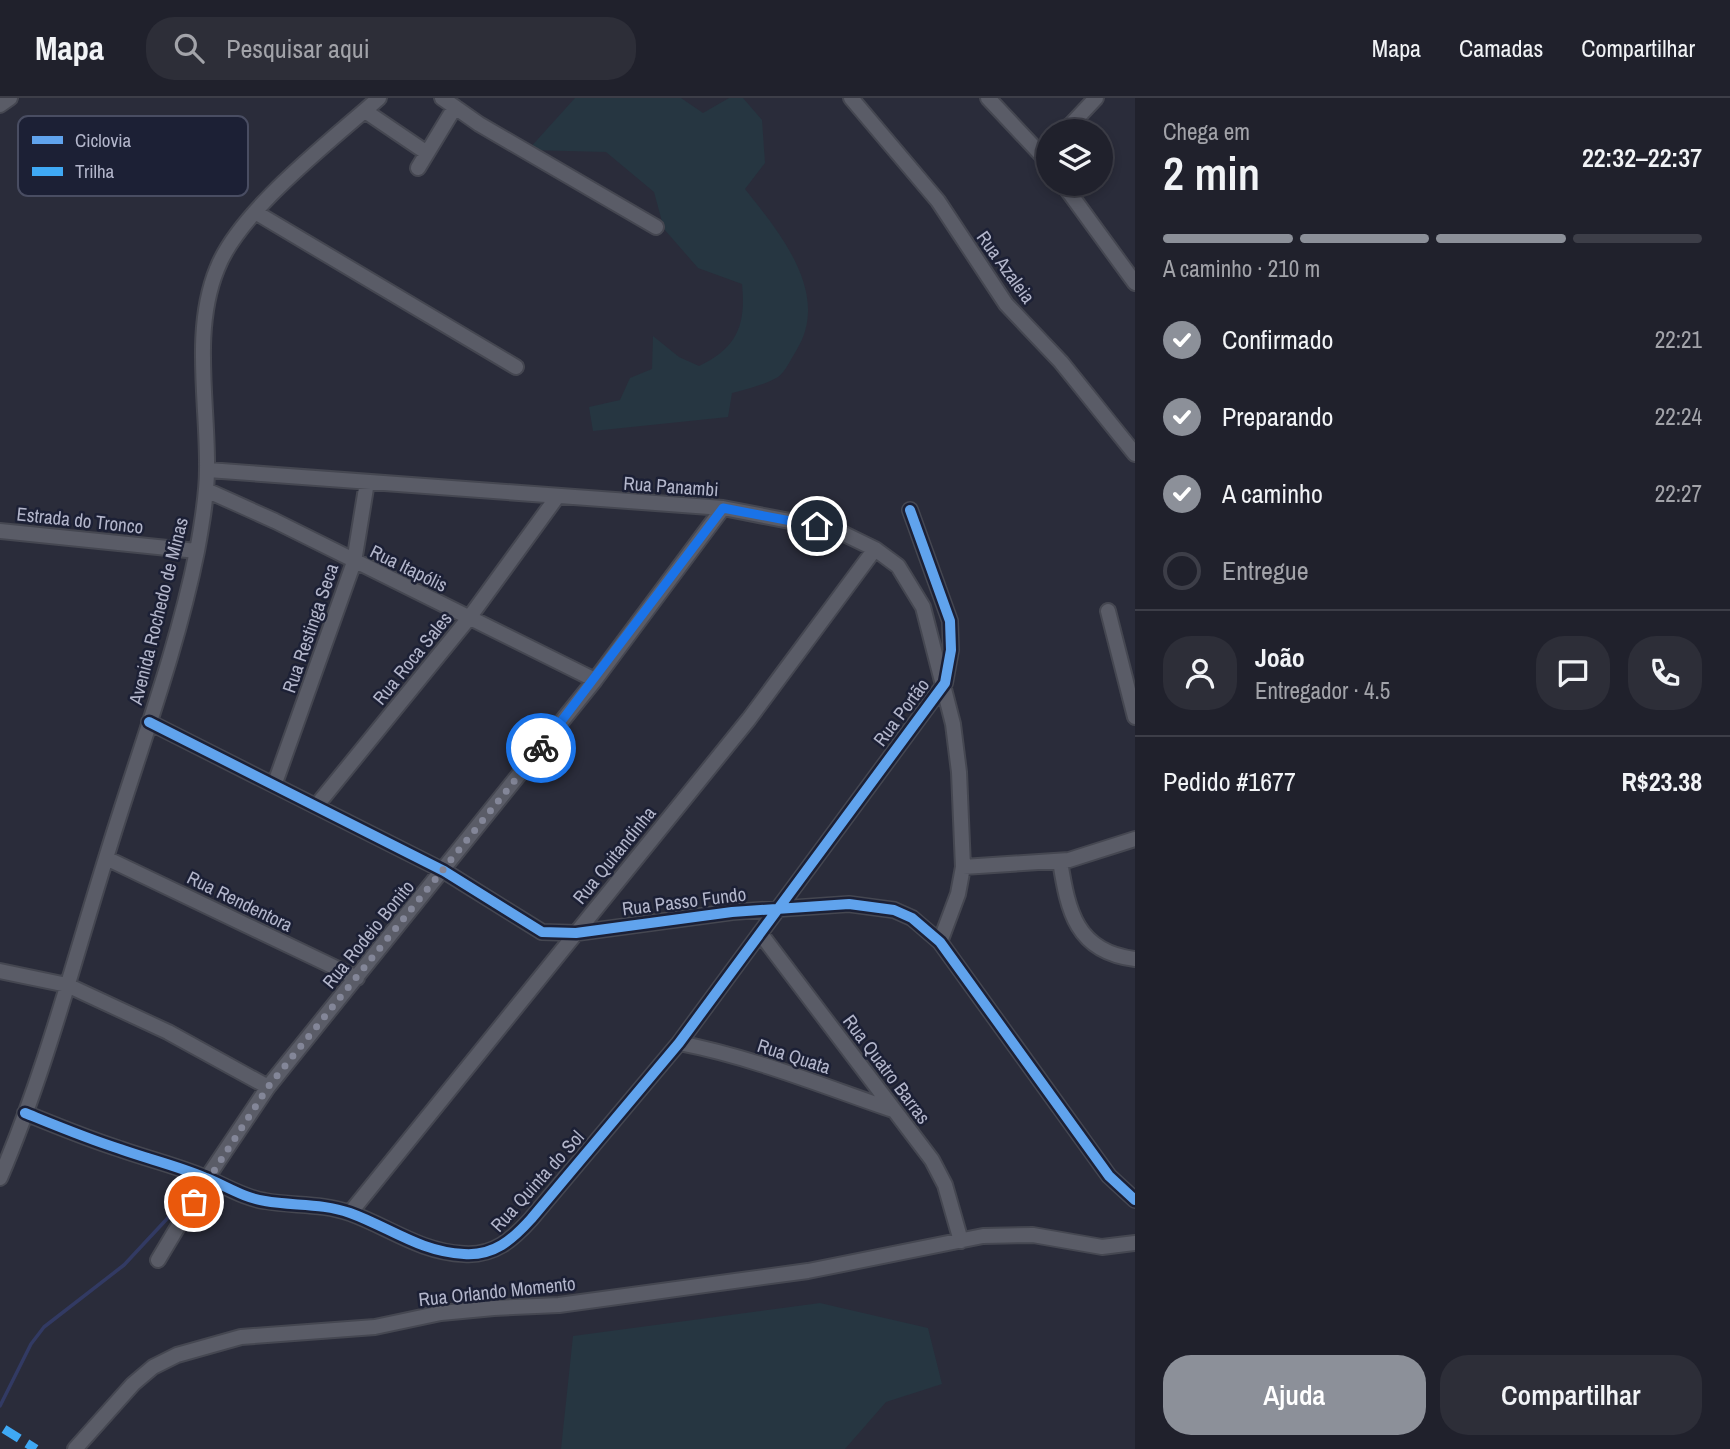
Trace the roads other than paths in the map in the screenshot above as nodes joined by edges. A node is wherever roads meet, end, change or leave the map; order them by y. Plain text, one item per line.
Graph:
1 (10, 98) edge
2 (379, 98) edge
3 (442, 98) edge
4 (851, 98) edge
5 (988, 98) edge
6 (1096, 98) edge
7 (0, 105) edge
8 (455, 107) junction
9 (365, 111) junction
10 (1076, 119) edge
11 (1036, 145) edge
12 (427, 153) junction
13 (418, 168) dead end
14 (1072, 196) edge
15 (255, 212) junction
16 (656, 227) dead end
17 (1135, 283) edge
18 (516, 367) dead end
19 (1135, 454) edge
20 (208, 470) junction
21 (367, 482) junction
22 (206, 490) junction
23 (557, 497) junction
24 (723, 508) junction
25 (910, 510) dead end
26 (0, 531) edge
27 (875, 549) junction
28 (197, 551) junction
29 (354, 562) junction
30 (1108, 611) dead end
31 (469, 618) junction
32 (595, 680) junction
33 (945, 683) junction
34 (1135, 717) edge
35 (149, 723) junction
36 (275, 783) junction
37 (317, 805) junction
38 (1135, 839) edge
39 (106, 858) junction
40 (1060, 861) junction
41 (962, 867) junction
42 (444, 871) junction
43 (778, 908) junction
44 (576, 933) junction
45 (760, 933) junction
46 (940, 942) junction
47 (1135, 959) edge
48 (0, 971) edge
49 (357, 978) junction
50 (67, 985) junction
51 (679, 1043) junction
52 (268, 1087) junction
53 (895, 1111) junction
54 (25, 1113) junction
55 (0, 1178) edge
56 (207, 1178) junction
57 (1135, 1200) edge
58 (350, 1213) junction
59 (961, 1241) junction
60 (1135, 1243) edge
61 (158, 1260) dead end
62 (75, 1449) edge

1 - 7 street
2 - 9 street, Avenida Rochedo de Minas
3 - 8 street
4 - 19 street, Rua Azaleia
5 - 11 street
6 - 10 street
8 - 12 street
8 - 16 street
9 - 12 street
9 - 15 street, Avenida Rochedo de Minas
12 - 13 street
14 - 17 street
15 - 18 street
15 - 20 street, Avenida Rochedo de Minas
20 - 21 street, Rua Panambi
20 - 22 street, Avenida Rochedo de Minas
21 - 23 street, Rua Panambi
21 - 29 street, Rua Restinga Seca
22 - 28 street, Avenida Rochedo de Minas
22 - 29 street, Rua Itapólis
23 - 24 street, Rua Panambi
23 - 31 street, Rua Roca Sales
24 - 27 street, Rua Panambi
24 - 32 street, Rua Rodeio Bonito
25 - 33 street, Rua Portão
26 - 28 street, Estrada do Tronco
27 - 33 street, Rua Panambi
27 - 44 street, Rua Quitandinha
28 - 35 street, Avenida Rochedo de Minas
29 - 31 street, Rua Itapólis
29 - 36 street, Rua Restinga Seca
30 - 34 street
31 - 32 street, Rua Itapólis
31 - 37 street, Rua Roca Sales
32 - 42 street, Rua Rodeio Bonito
33 - 41 street, Rua Panambi
33 - 43 street, Rua Portão
35 - 36 street, Rua Passo Fundo
35 - 39 street, Avenida Rochedo de Minas
36 - 37 street, Rua Passo Fundo
37 - 42 street, Rua Passo Fundo
38 - 40 street
39 - 49 street, Rua Rendentora
39 - 50 street, Avenida Rochedo de Minas
40 - 41 street
40 - 47 street
41 - 46 street, Rua Panambi
42 - 44 street, Rua Passo Fundo
42 - 49 street, Rua Rodeio Bonito
43 - 44 street, Rua Passo Fundo
43 - 45 street, Rua Quinta do Sol
43 - 46 street, Rua Passo Fundo
44 - 58 street, Rua Quitandinha
45 - 51 street, Rua Quinta do Sol
45 - 53 street, Rua Quatro Barras
46 - 57 street, Rua Passo Fundo
48 - 50 street
49 - 52 street, Rua Rodeio Bonito
50 - 52 street
50 - 54 street, Avenida Rochedo de Minas
51 - 53 street, Rua Quata
51 - 58 street, Rua Quinta do Sol
52 - 56 street, Rua Rodeio Bonito
53 - 59 street, Rua Quatro Barras
54 - 55 street, Avenida Rochedo de Minas
54 - 56 street, Rua Quinta do Sol
56 - 58 street, Rua Quinta do Sol
56 - 61 street, Rua Rodeio Bonito
59 - 60 street, Rua Orlando Momento
59 - 62 street, Rua Orlando Momento

